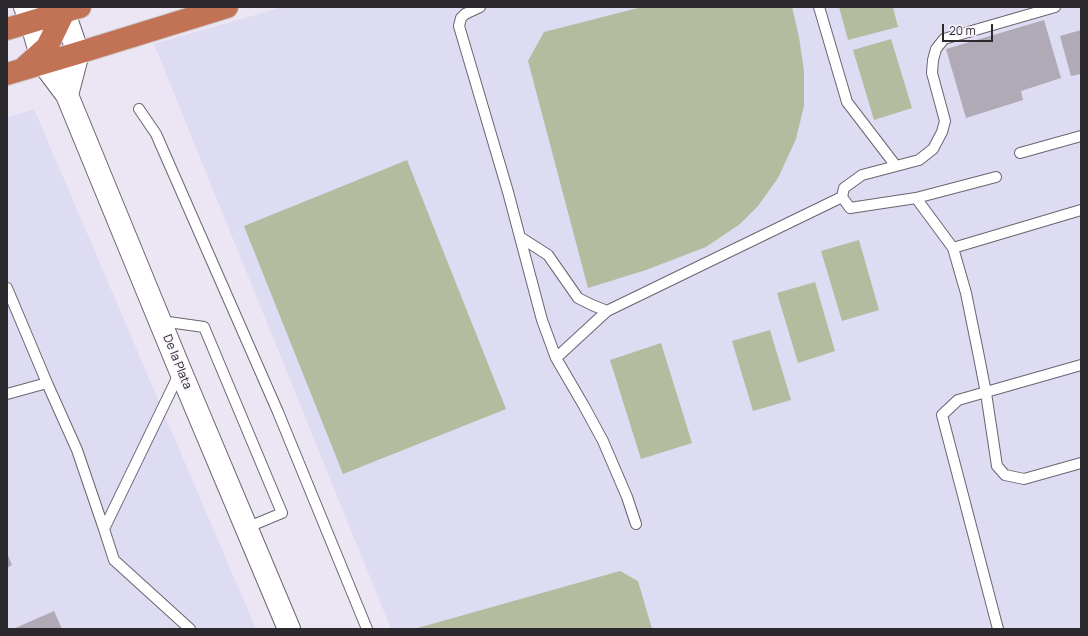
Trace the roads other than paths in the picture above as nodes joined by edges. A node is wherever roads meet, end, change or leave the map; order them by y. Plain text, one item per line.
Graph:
1 (226, 7) edge
2 (480, 7) edge
3 (819, 7) edge
4 (1055, 7) edge
5 (69, 9) edge
6 (28, 14) edge
7 (7, 29) edge
8 (78, 53) junction
9 (29, 65) edge
10 (67, 95) junction
11 (139, 109) dead end
12 (1081, 136) edge
13 (1020, 153) dead end
14 (896, 166) junction
15 (996, 177) dead end
16 (842, 198) junction
17 (916, 198) junction
18 (1081, 210) edge
19 (520, 237) junction
20 (953, 248) junction
21 (7, 288) edge
22 (607, 311) junction
23 (161, 321) junction
24 (556, 358) junction
25 (1081, 365) edge
26 (180, 370) junction
27 (47, 383) junction
28 (986, 393) junction
29 (7, 394) edge
30 (1081, 463) edge
31 (636, 524) dead end
32 (246, 528) junction
33 (104, 529) junction
34 (190, 629) edge
35 (289, 629) edge
36 (367, 629) edge
37 (998, 629) edge

1 - 8 highway
2 - 19 lane
3 - 14 lane
4 - 14 lane
5 - 6 highway
5 - 8 street
5 - 9 highway
6 - 7 highway
6 - 9 street, De la Plata
8 - 9 highway
8 - 10 street
9 - 10 street, De la Plata
10 - 23 street, De la Plata
11 - 36 lane
12 - 13 lane
14 - 16 lane
15 - 17 lane
16 - 17 lane
16 - 22 lane
17 - 20 lane
18 - 20 lane
19 - 22 lane
19 - 24 lane
20 - 28 lane
21 - 27 lane
22 - 24 lane
23 - 26 street, De la Plata
23 - 32 lane
24 - 31 lane
25 - 28 lane
26 - 32 street, De la Plata
26 - 33 lane
27 - 29 lane
27 - 33 lane
28 - 30 lane
28 - 37 lane
32 - 35 street, De la Plata
33 - 34 lane

